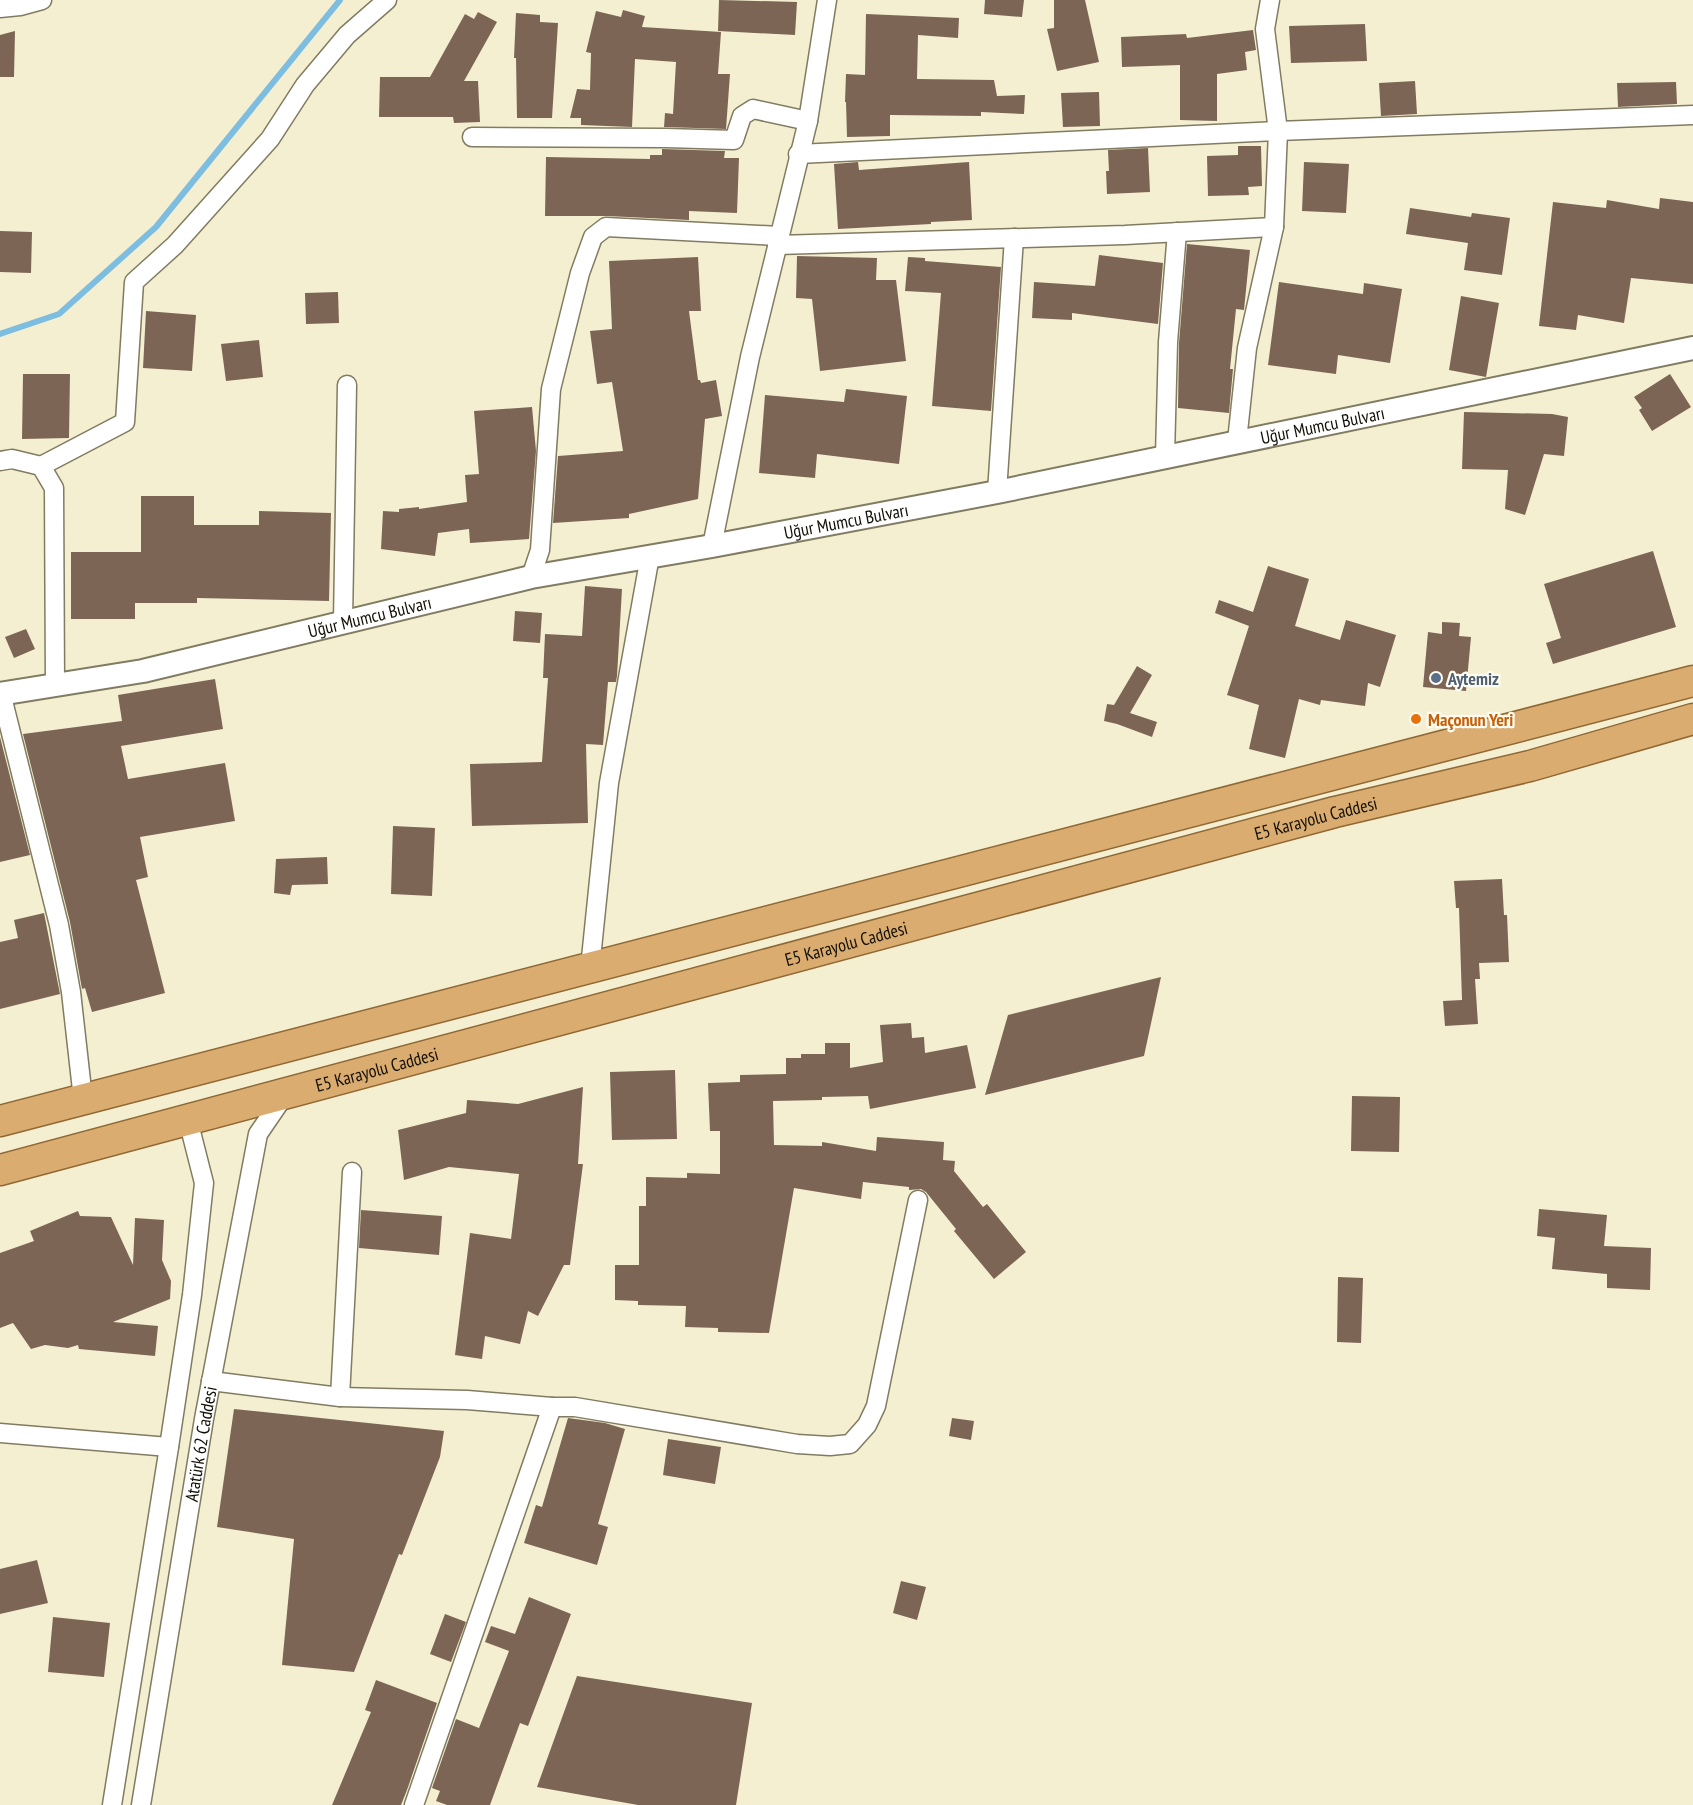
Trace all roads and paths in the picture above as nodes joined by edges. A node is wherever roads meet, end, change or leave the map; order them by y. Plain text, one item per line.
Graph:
1 (42, 0) edge
2 (387, 0) edge
3 (827, 0) edge
4 (1270, 0) edge
5 (0, 8) edge
6 (1693, 115) edge
7 (808, 121) junction
8 (1278, 131) junction
9 (472, 137) dead end
10 (798, 154) junction
11 (1274, 227) junction
12 (1177, 232) junction
13 (1014, 238) junction
14 (778, 240) junction
15 (1693, 348) edge
16 (347, 385) dead end
17 (1237, 441) junction
18 (1165, 456) junction
19 (0, 461) edge
20 (41, 466) junction
21 (997, 492) junction
22 (712, 546) junction
23 (650, 556) junction
24 (531, 577) junction
25 (343, 622) junction
26 (1693, 681) edge
27 (55, 685) junction
28 (1, 694) edge
29 (1693, 719) edge
30 (590, 968) junction
31 (286, 1093) junction
32 (82, 1099) junction
33 (188, 1120) junction
34 (0, 1121) edge
35 (0, 1170) edge
36 (352, 1172) dead end
37 (918, 1200) dead end
38 (211, 1381) junction
39 (340, 1397) junction
40 (552, 1407) junction
41 (0, 1433) edge
42 (170, 1447) junction
43 (112, 1805) edge
44 (141, 1805) edge
45 (414, 1805) edge

1 - 5 street
2 - 20 street
3 - 7 street
4 - 8 street
6 - 8 street
7 - 9 street
7 - 10 street
8 - 10 street
8 - 11 street
10 - 14 street
11 - 12 street
11 - 17 street
12 - 13 street
12 - 18 street
13 - 14 street
13 - 21 street
14 - 22 street
14 - 24 street
15 - 17 street, Uğur Mumcu Bulvarı
16 - 25 street
17 - 18 street, Uğur Mumcu Bulvarı
18 - 21 street, Uğur Mumcu Bulvarı
19 - 20 street
20 - 27 street
21 - 22 street, Uğur Mumcu Bulvarı
22 - 23 street, Uğur Mumcu Bulvarı
23 - 24 street, Uğur Mumcu Bulvarı
23 - 30 street
24 - 25 street, Uğur Mumcu Bulvarı
25 - 27 street, Uğur Mumcu Bulvarı
26 - 30 highway, E5 Karayolu Caddesi
27 - 28 street, Uğur Mumcu Bulvarı
28 - 32 street
29 - 31 highway, E5 Karayolu Caddesi
30 - 32 highway, E5 Karayolu Caddesi
31 - 33 highway, E5 Karayolu Caddesi
31 - 38 street, Atatürk 62 Caddesi
32 - 34 highway, E5 Karayolu Caddesi
33 - 35 highway, E5 Karayolu Caddesi
33 - 42 street, Atatürk 62 Caddesi
36 - 39 street
37 - 40 street
38 - 39 street
38 - 44 street, Atatürk 62 Caddesi
39 - 40 street
40 - 45 street
41 - 42 street
42 - 43 street, Atatürk 62 Caddesi

